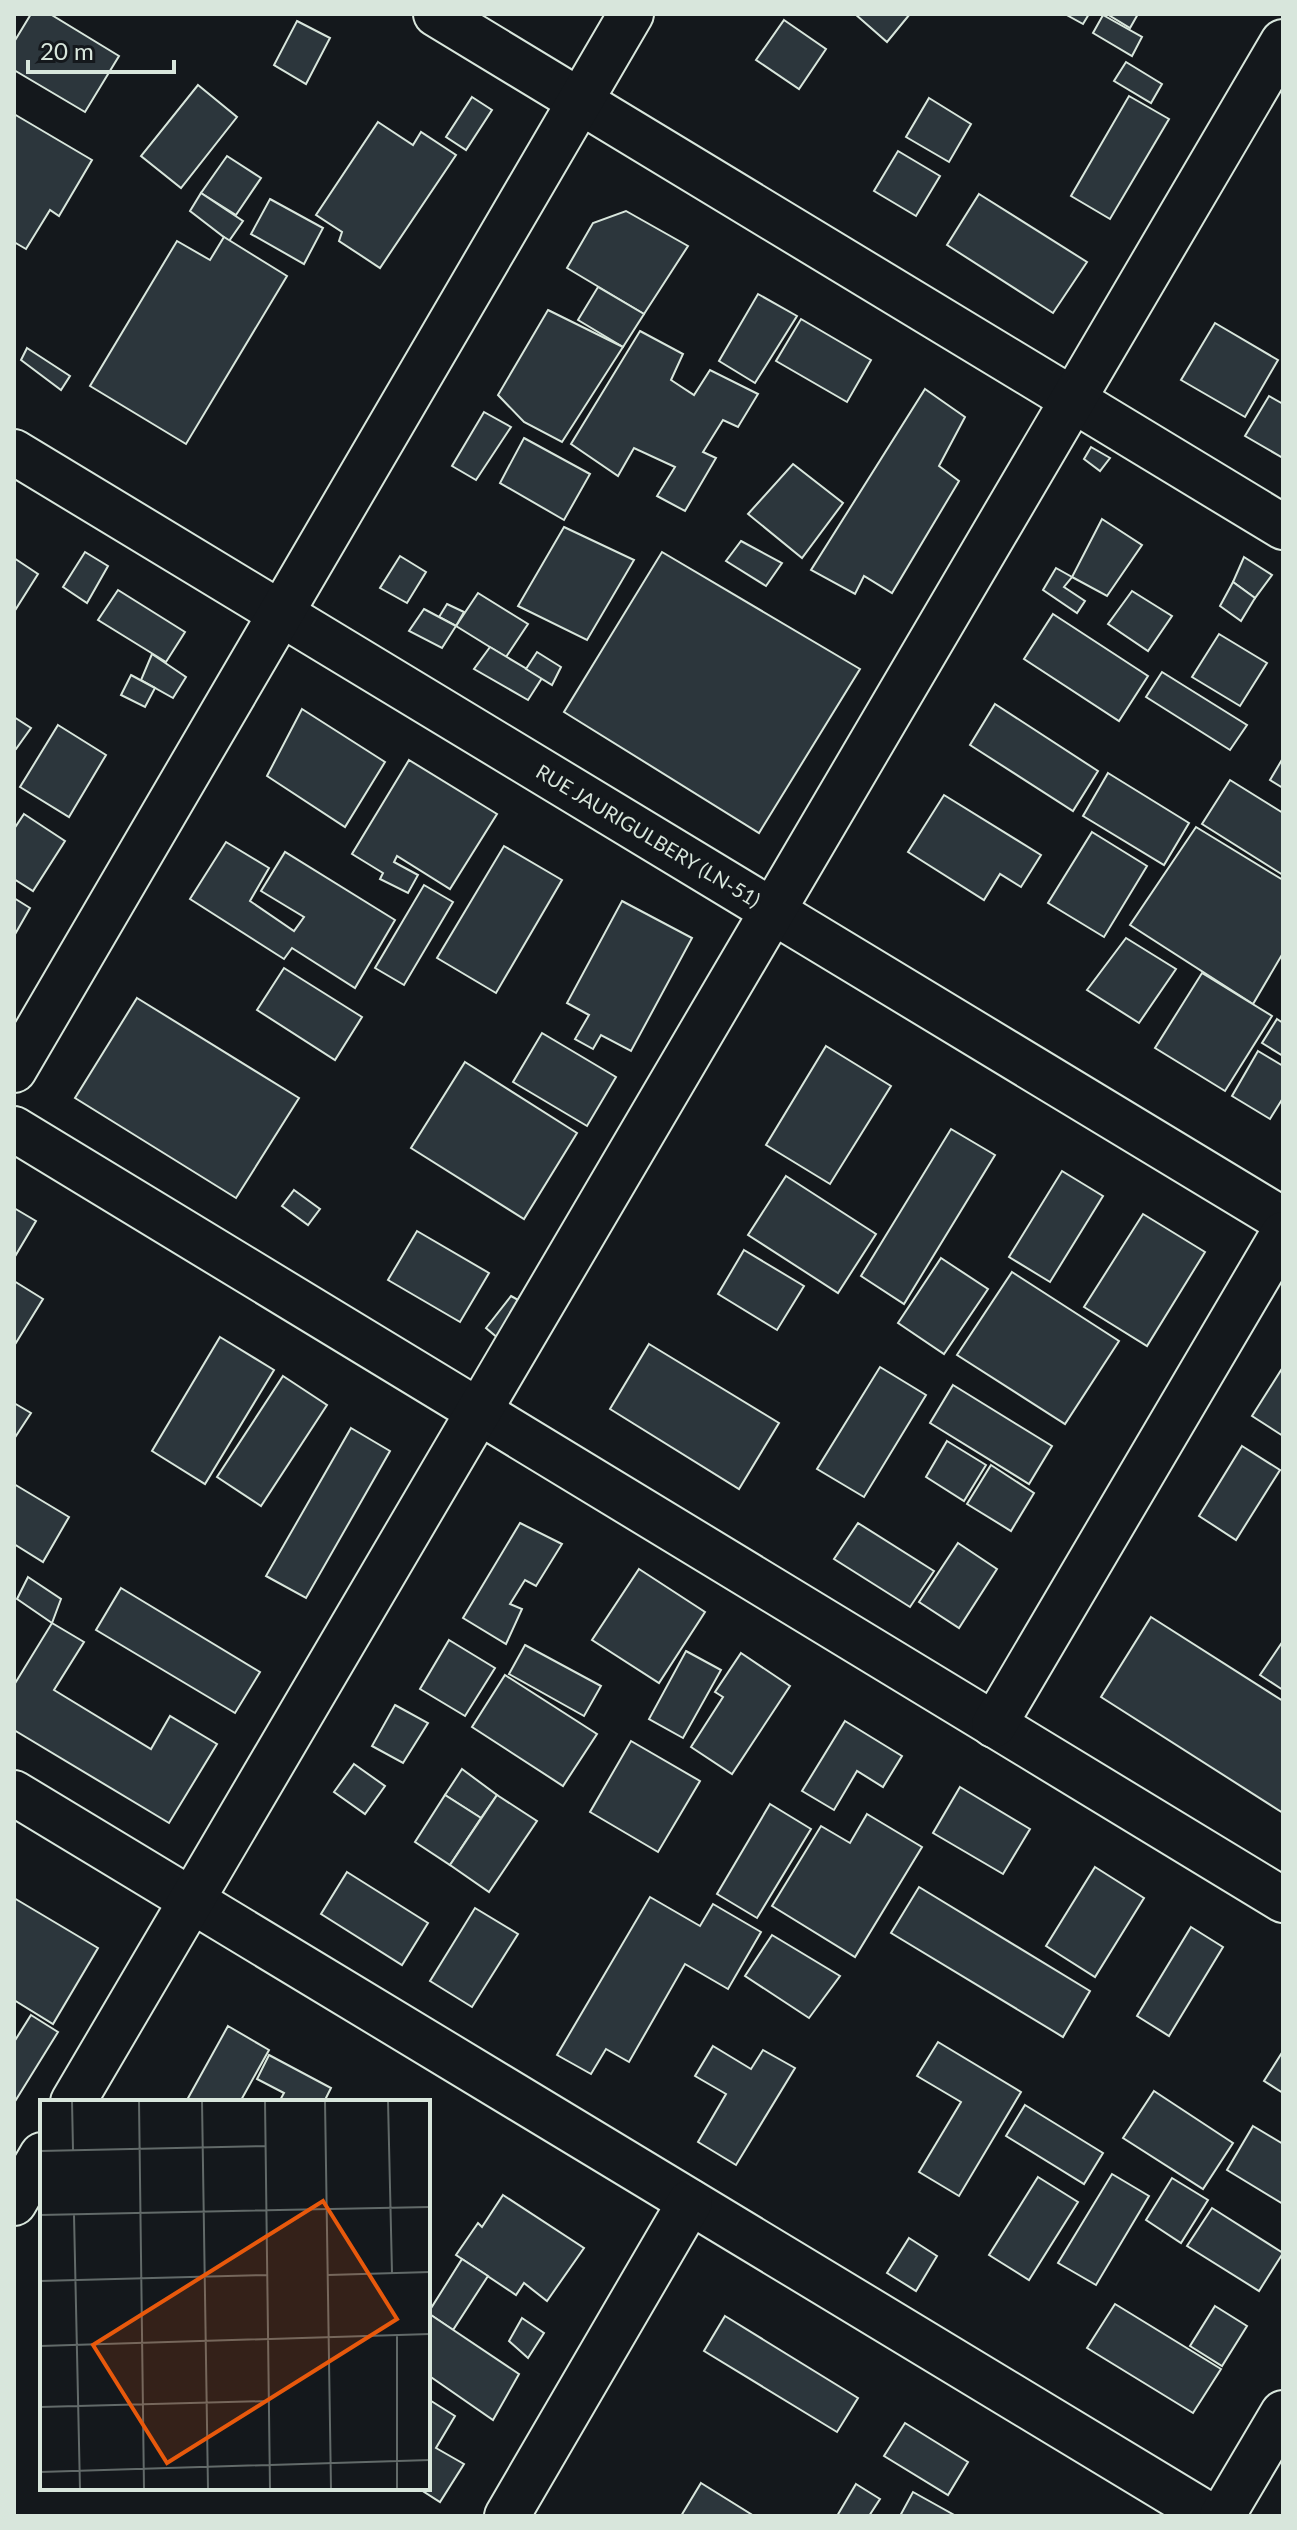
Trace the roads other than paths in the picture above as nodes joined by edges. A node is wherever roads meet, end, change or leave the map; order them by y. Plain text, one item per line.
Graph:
1 (436, 14) edge
2 (631, 14) edge
3 (1283, 42) edge
4 (580, 102) junction
5 (1072, 400) junction
6 (14, 452) edge
7 (1283, 527) edge
8 (281, 613) junction
9 (773, 911) junction
10 (14, 1070) edge
11 (14, 1129) edge
12 (1283, 1220) edge
13 (1283, 1234) edge
14 (478, 1414) junction
15 (994, 1725) junction
16 (14, 1793) edge
17 (1283, 1900) edge
18 (191, 1901) junction
19 (74, 2100) edge
20 (40, 2158) edge
21 (690, 2202) junction
22 (14, 2203) edge
23 (1283, 2413) edge
24 (507, 2516) edge
25 (1210, 2516) edge
26 (1222, 2516) edge

1 - 4 street
2 - 4 street
3 - 5 street
4 - 5 street
4 - 8 street
5 - 7 street
5 - 9 street
6 - 8 street, RUE JAURIGULBERY (LN-51)
8 - 9 street, RUE JAURIGULBERY (LN-51)
8 - 10 street
9 - 12 street, RUE JAURIGULBERY (LN-51)
9 - 14 street
11 - 14 street
13 - 15 street
14 - 15 street
14 - 18 street
15 - 17 street
16 - 18 street
18 - 19 street
18 - 21 street
20 - 22 street
21 - 24 street
21 - 25 street
23 - 26 street

